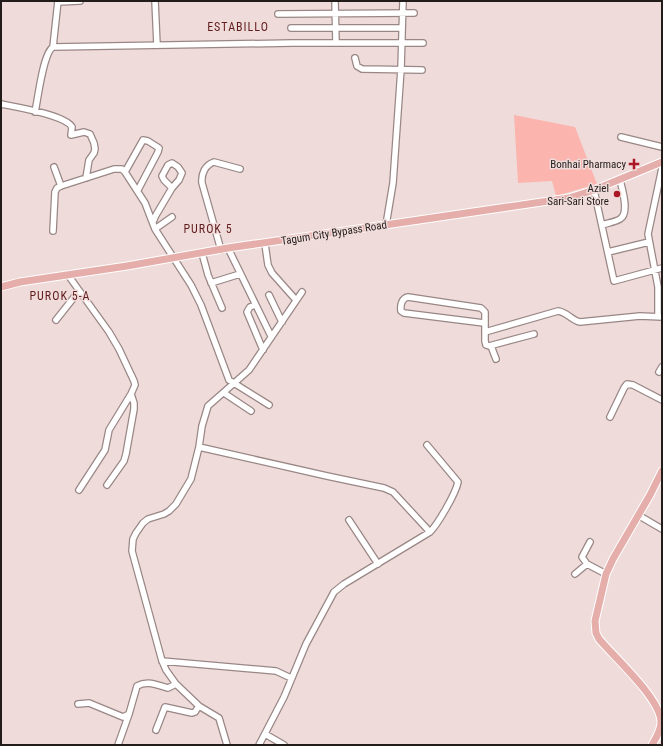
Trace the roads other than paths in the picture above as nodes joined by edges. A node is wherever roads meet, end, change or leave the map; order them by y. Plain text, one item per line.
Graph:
1 (58, 1) edge
2 (80, 1) edge
3 (155, 1) edge
4 (335, 1) edge
5 (402, 1) edge
6 (402, 12) junction
7 (336, 13) junction
8 (414, 13) dead end
9 (278, 14) dead end
10 (291, 28) dead end
11 (335, 28) junction
12 (402, 28) junction
13 (336, 43) junction
14 (401, 43) junction
15 (422, 43) dead end
16 (157, 45) junction
17 (52, 47) junction
18 (356, 58) dead end
19 (401, 69) junction
20 (422, 70) dead end
21 (1, 104) edge
22 (35, 112) junction
23 (621, 136) dead end
24 (662, 147) edge
25 (662, 162) edge
26 (54, 167) dead end
27 (662, 168) edge
28 (240, 169) dead end
29 (125, 172) junction
30 (86, 178) junction
31 (620, 180) junction
32 (61, 186) junction
33 (172, 188) dead end
34 (138, 190) junction
35 (594, 190) junction
36 (654, 203) junction
37 (662, 203) edge
38 (172, 217) dead end
39 (386, 225) junction
40 (602, 225) junction
41 (154, 226) junction
42 (53, 232) dead end
43 (649, 242) junction
44 (265, 244) junction
45 (224, 249) junction
46 (608, 252) junction
47 (202, 253) junction
48 (173, 258) junction
49 (662, 268) edge
50 (656, 270) junction
51 (240, 274) junction
52 (68, 275) junction
53 (211, 283) junction
54 (1, 287) edge
55 (79, 291) junction
56 (302, 292) dead end
57 (269, 295) dead end
58 (296, 300) junction
59 (255, 305) junction
60 (222, 308) dead end
61 (660, 316) edge
62 (56, 320) dead end
63 (282, 322) junction
64 (484, 323) junction
65 (485, 332) junction
66 (534, 334) dead end
67 (271, 336) junction
68 (491, 346) junction
69 (262, 350) junction
70 (496, 359) dead end
71 (233, 384) junction
72 (224, 392) junction
73 (131, 394) junction
74 (662, 400) edge
75 (269, 405) dead end
76 (251, 411) dead end
77 (610, 417) dead end
78 (427, 445) dead end
79 (199, 447) junction
80 (661, 476) edge
81 (107, 485) dead end
82 (79, 490) dead end
83 (638, 515) junction
84 (348, 520) dead end
85 (662, 529) edge
86 (430, 532) junction
87 (590, 542) dead end
88 (378, 564) junction
89 (587, 564) junction
90 (575, 574) dead end
91 (606, 574) junction
92 (162, 662) junction
93 (291, 678) junction
94 (176, 684) junction
95 (78, 704) dead end
96 (199, 706) junction
97 (129, 714) junction
98 (662, 723) edge
99 (156, 730) dead end
100 (265, 734) junction
101 (118, 745) edge
102 (227, 745) edge
103 (259, 745) edge
104 (284, 745) edge
105 (652, 745) edge

1 - 2 street
1 - 17 street
3 - 16 street
4 - 7 street
5 - 6 street
6 - 7 street
6 - 8 street
6 - 12 street
7 - 9 street
7 - 11 street
10 - 11 street
11 - 12 street
11 - 13 street
12 - 14 street
13 - 14 street
13 - 16 street
14 - 15 street
14 - 19 street
16 - 17 street
17 - 22 street
18 - 19 street
19 - 20 street
19 - 39 street
21 - 22 street
22 - 30 street
23 - 24 street
25 - 31 main road, Tagum City Bypass Road
26 - 32 street
27 - 36 street
28 - 45 street
29 - 30 street
29 - 34 street
29 - 34 street
30 - 32 street
31 - 35 main road, Tagum City Bypass Road
31 - 40 street
32 - 42 street
33 - 41 street
34 - 41 street
35 - 39 main road, Tagum City Bypass Road
35 - 40 street
36 - 37 street
36 - 43 street
38 - 41 street
39 - 44 main road, Tagum City Bypass Road
40 - 46 street
41 - 48 street
43 - 46 street
43 - 50 street
44 - 45 main road, Tagum City Bypass Road
44 - 58 street
45 - 47 main road, Tagum City Bypass Road
45 - 51 street
46 - 50 street
47 - 48 main road, Tagum City Bypass Road
47 - 53 street
48 - 52 main road, Tagum City Bypass Road
48 - 71 street
49 - 50 street
50 - 61 street
51 - 53 street
51 - 59 street
52 - 54 main road, Tagum City Bypass Road
52 - 55 street
53 - 60 street
55 - 62 street
55 - 73 street
56 - 58 street
57 - 63 street
58 - 63 street
59 - 67 street
59 - 69 street
61 - 65 street
63 - 67 street
64 - 64 street
64 - 65 street
65 - 68 street
66 - 68 street
67 - 69 street
68 - 70 street
69 - 71 street
71 - 72 street
71 - 75 street
72 - 76 street
72 - 79 street
73 - 81 street
73 - 82 street
74 - 77 street
78 - 86 street
79 - 86 street
79 - 92 street
80 - 83 main road
83 - 85 street
83 - 91 main road
84 - 88 street
86 - 88 street
87 - 89 street
88 - 93 street
89 - 90 street
89 - 91 street
91 - 98 main road
92 - 93 street
92 - 94 street
93 - 100 street
94 - 96 street
94 - 97 street
95 - 97 street
96 - 99 street
96 - 102 street
97 - 101 street
98 - 105 main road
100 - 103 street
100 - 104 street

